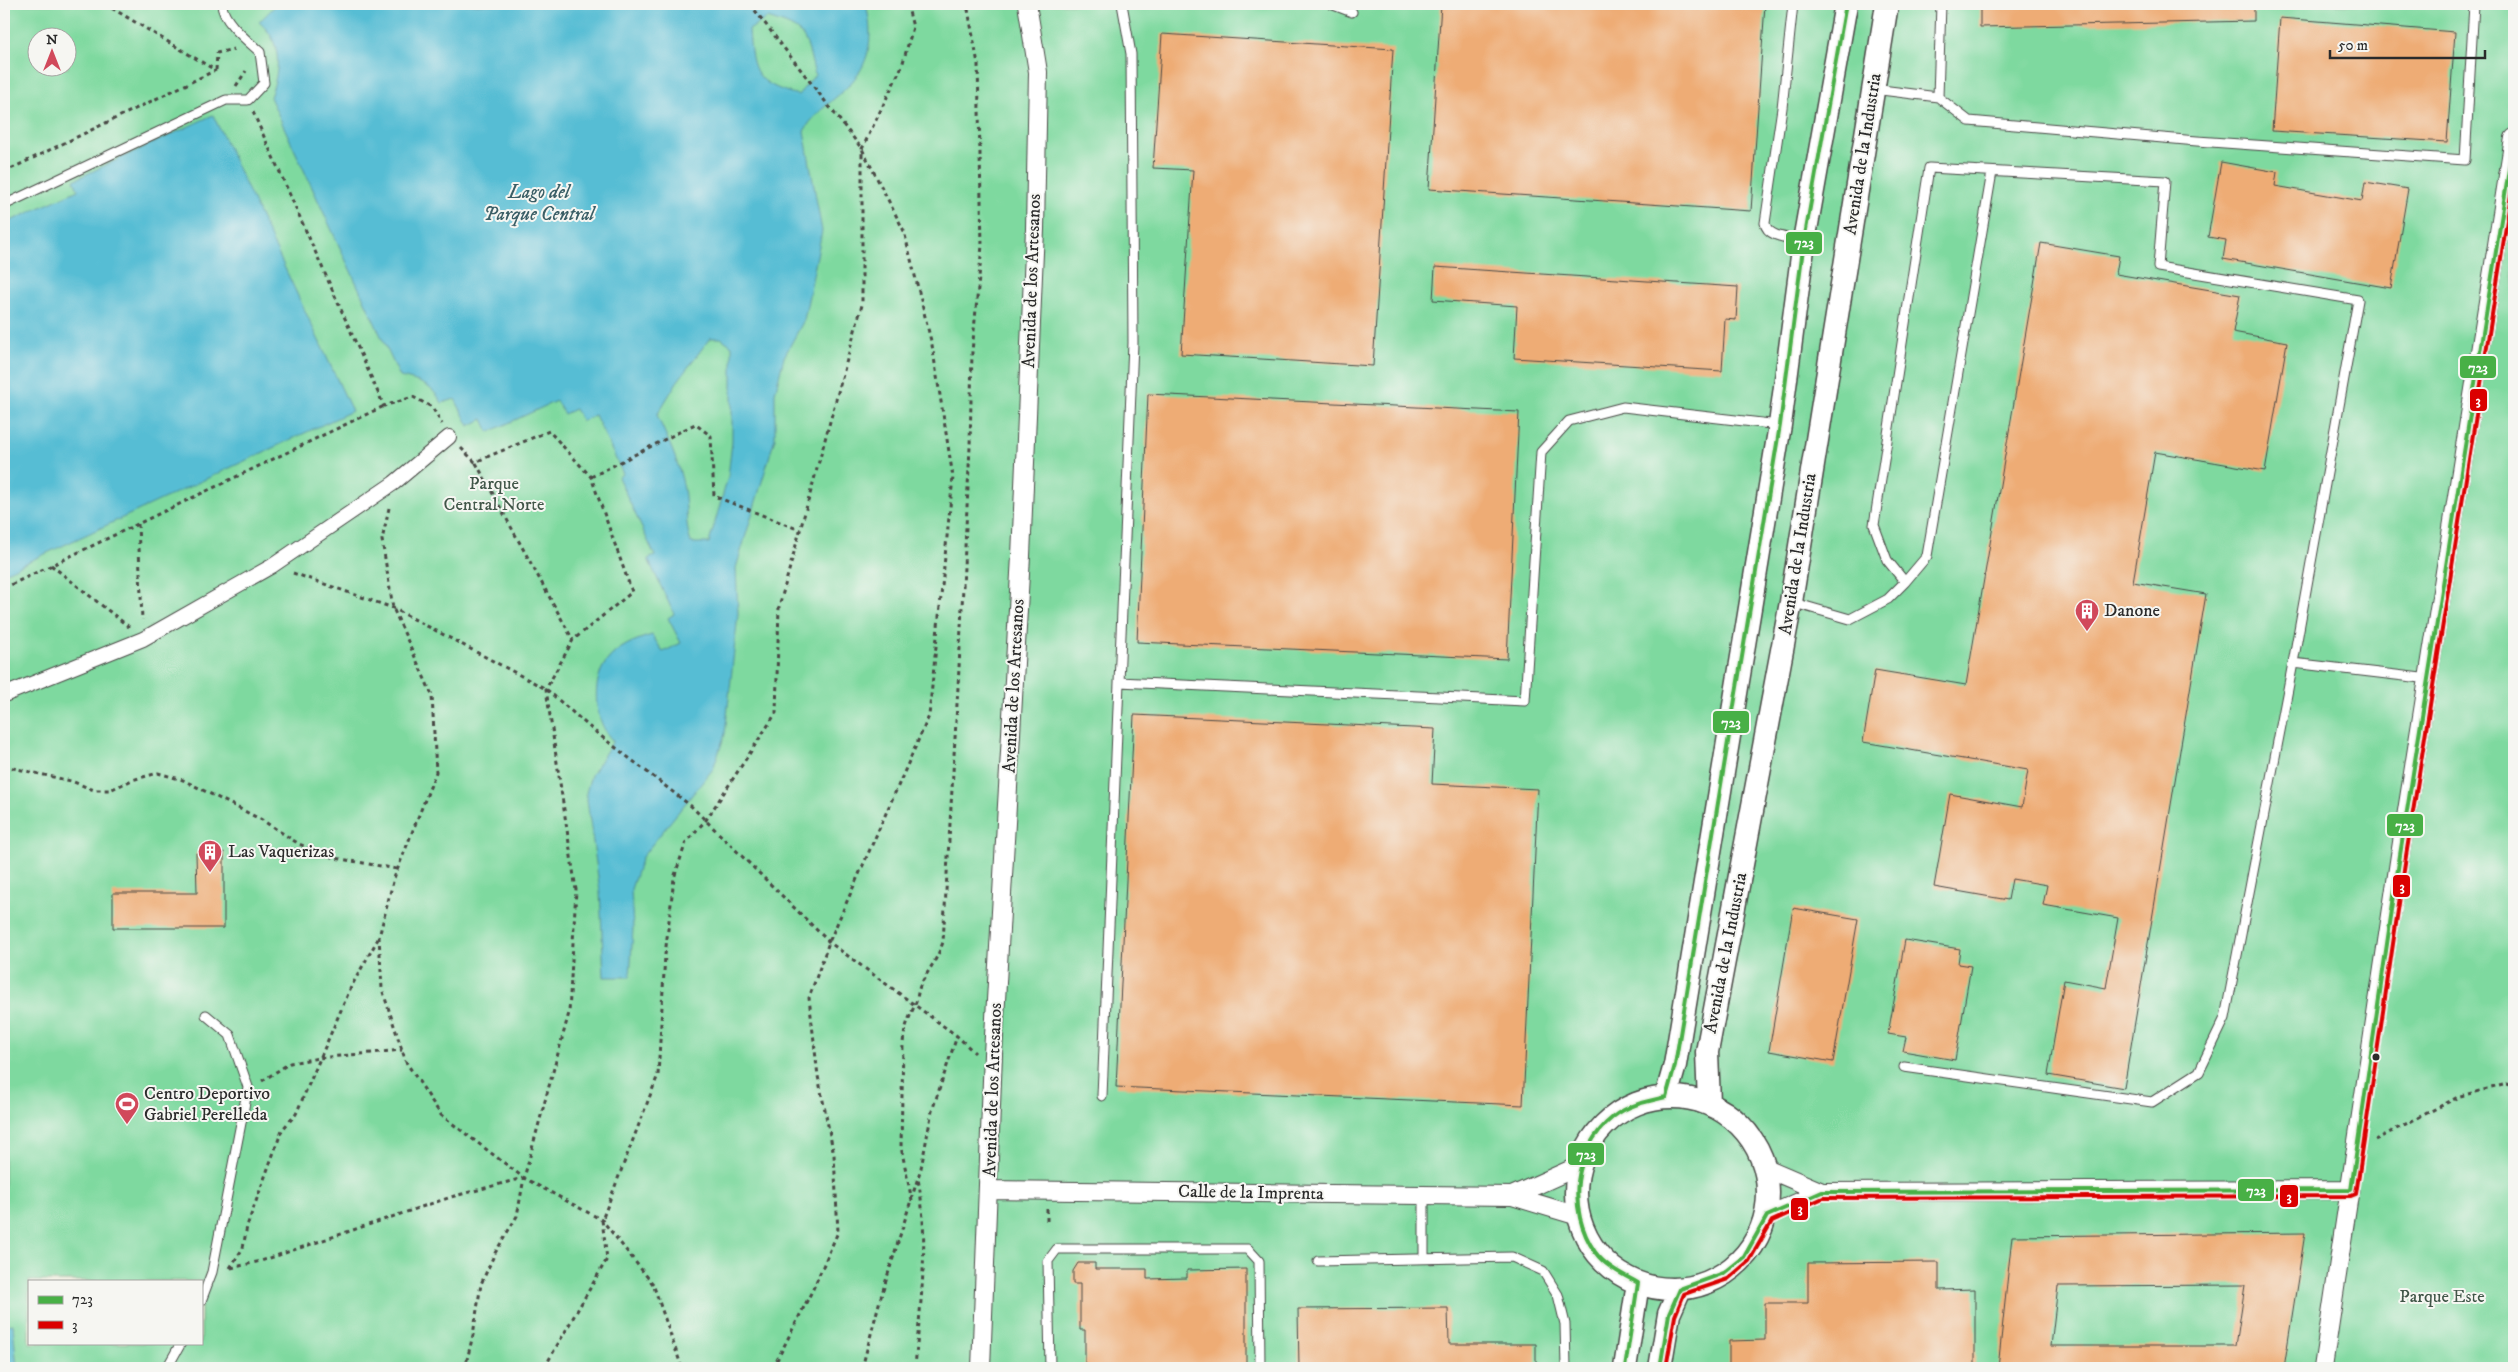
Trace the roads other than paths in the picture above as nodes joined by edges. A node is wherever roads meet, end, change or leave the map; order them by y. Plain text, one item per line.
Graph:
1 (222, 4) edge
2 (1027, 4) edge
3 (1122, 4) edge
4 (1331, 4) edge
5 (1794, 4) edge
6 (1846, 4) edge
7 (1887, 4) edge
8 (1941, 4) edge
9 (2474, 4) edge
10 (1352, 12) dead end
11 (1873, 89) junction
12 (1938, 98) junction
13 (2514, 138) edge
14 (1992, 172) junction
15 (4, 206) edge
16 (1804, 241) junction
17 (1780, 425) junction
18 (448, 437) road end
19 (1905, 582) junction
20 (1791, 602) junction
21 (2293, 663) junction
22 (2430, 679) junction
23 (1119, 682) junction
24 (4, 696) edge
25 (206, 1015) dead end
26 (1904, 1067) dead end
27 (1102, 1096) dead end
28 (1666, 1097) junction
29 (1709, 1103) junction
30 (1579, 1166) junction
31 (1766, 1168) junction
32 (989, 1190) junction
33 (2351, 1190) junction
34 (1822, 1192) junction
35 (1424, 1195) junction
36 (1512, 1196) junction
37 (1578, 1216) junction
38 (1767, 1216) junction
39 (1424, 1258) junction
40 (1318, 1261) dead end
41 (1638, 1283) junction
42 (1680, 1289) junction
43 (202, 1298) edge
44 (179, 1344) edge
45 (167, 1368) edge
46 (981, 1368) edge
47 (1050, 1368) edge
48 (1260, 1368) edge
49 (1566, 1368) edge
50 (1625, 1368) edge
51 (1660, 1368) edge
52 (2323, 1368) edge

1 - 15 lane
2 - 32 street, Avenida de los Artesanos
3 - 23 lane
4 - 10 lane
5 - 16 lane
6 - 16 street, Avenida de la Industria
7 - 11 street, Avenida de la Industria
8 - 12 lane
9 - 12 lane
11 - 12 lane
11 - 20 street, Avenida de la Industria
13 - 22 street
14 - 19 lane
14 - 19 lane
14 - 21 lane
16 - 17 street, Avenida de la Industria
17 - 23 lane
17 - 28 street, Avenida de la Industria
18 - 24 street
19 - 20 lane
20 - 29 street, Avenida de la Industria
21 - 22 lane
21 - 26 lane
22 - 33 street
23 - 27 lane
25 - 43 lane
28 - 29 street
28 - 30 street
29 - 31 street
30 - 36 street, Calle de la Imprenta
30 - 37 street
31 - 34 street
31 - 38 street
32 - 35 street, Calle de la Imprenta
32 - 46 street, Avenida de los Artesanos
33 - 34 street
33 - 52 street
34 - 38 street
35 - 36 street, Calle de la Imprenta
35 - 39 lane
36 - 37 street, Calle de la Imprenta
37 - 41 street
38 - 42 street
39 - 40 lane
39 - 49 lane
41 - 42 street
41 - 50 street
42 - 51 street
44 - 45 lane
47 - 48 lane

